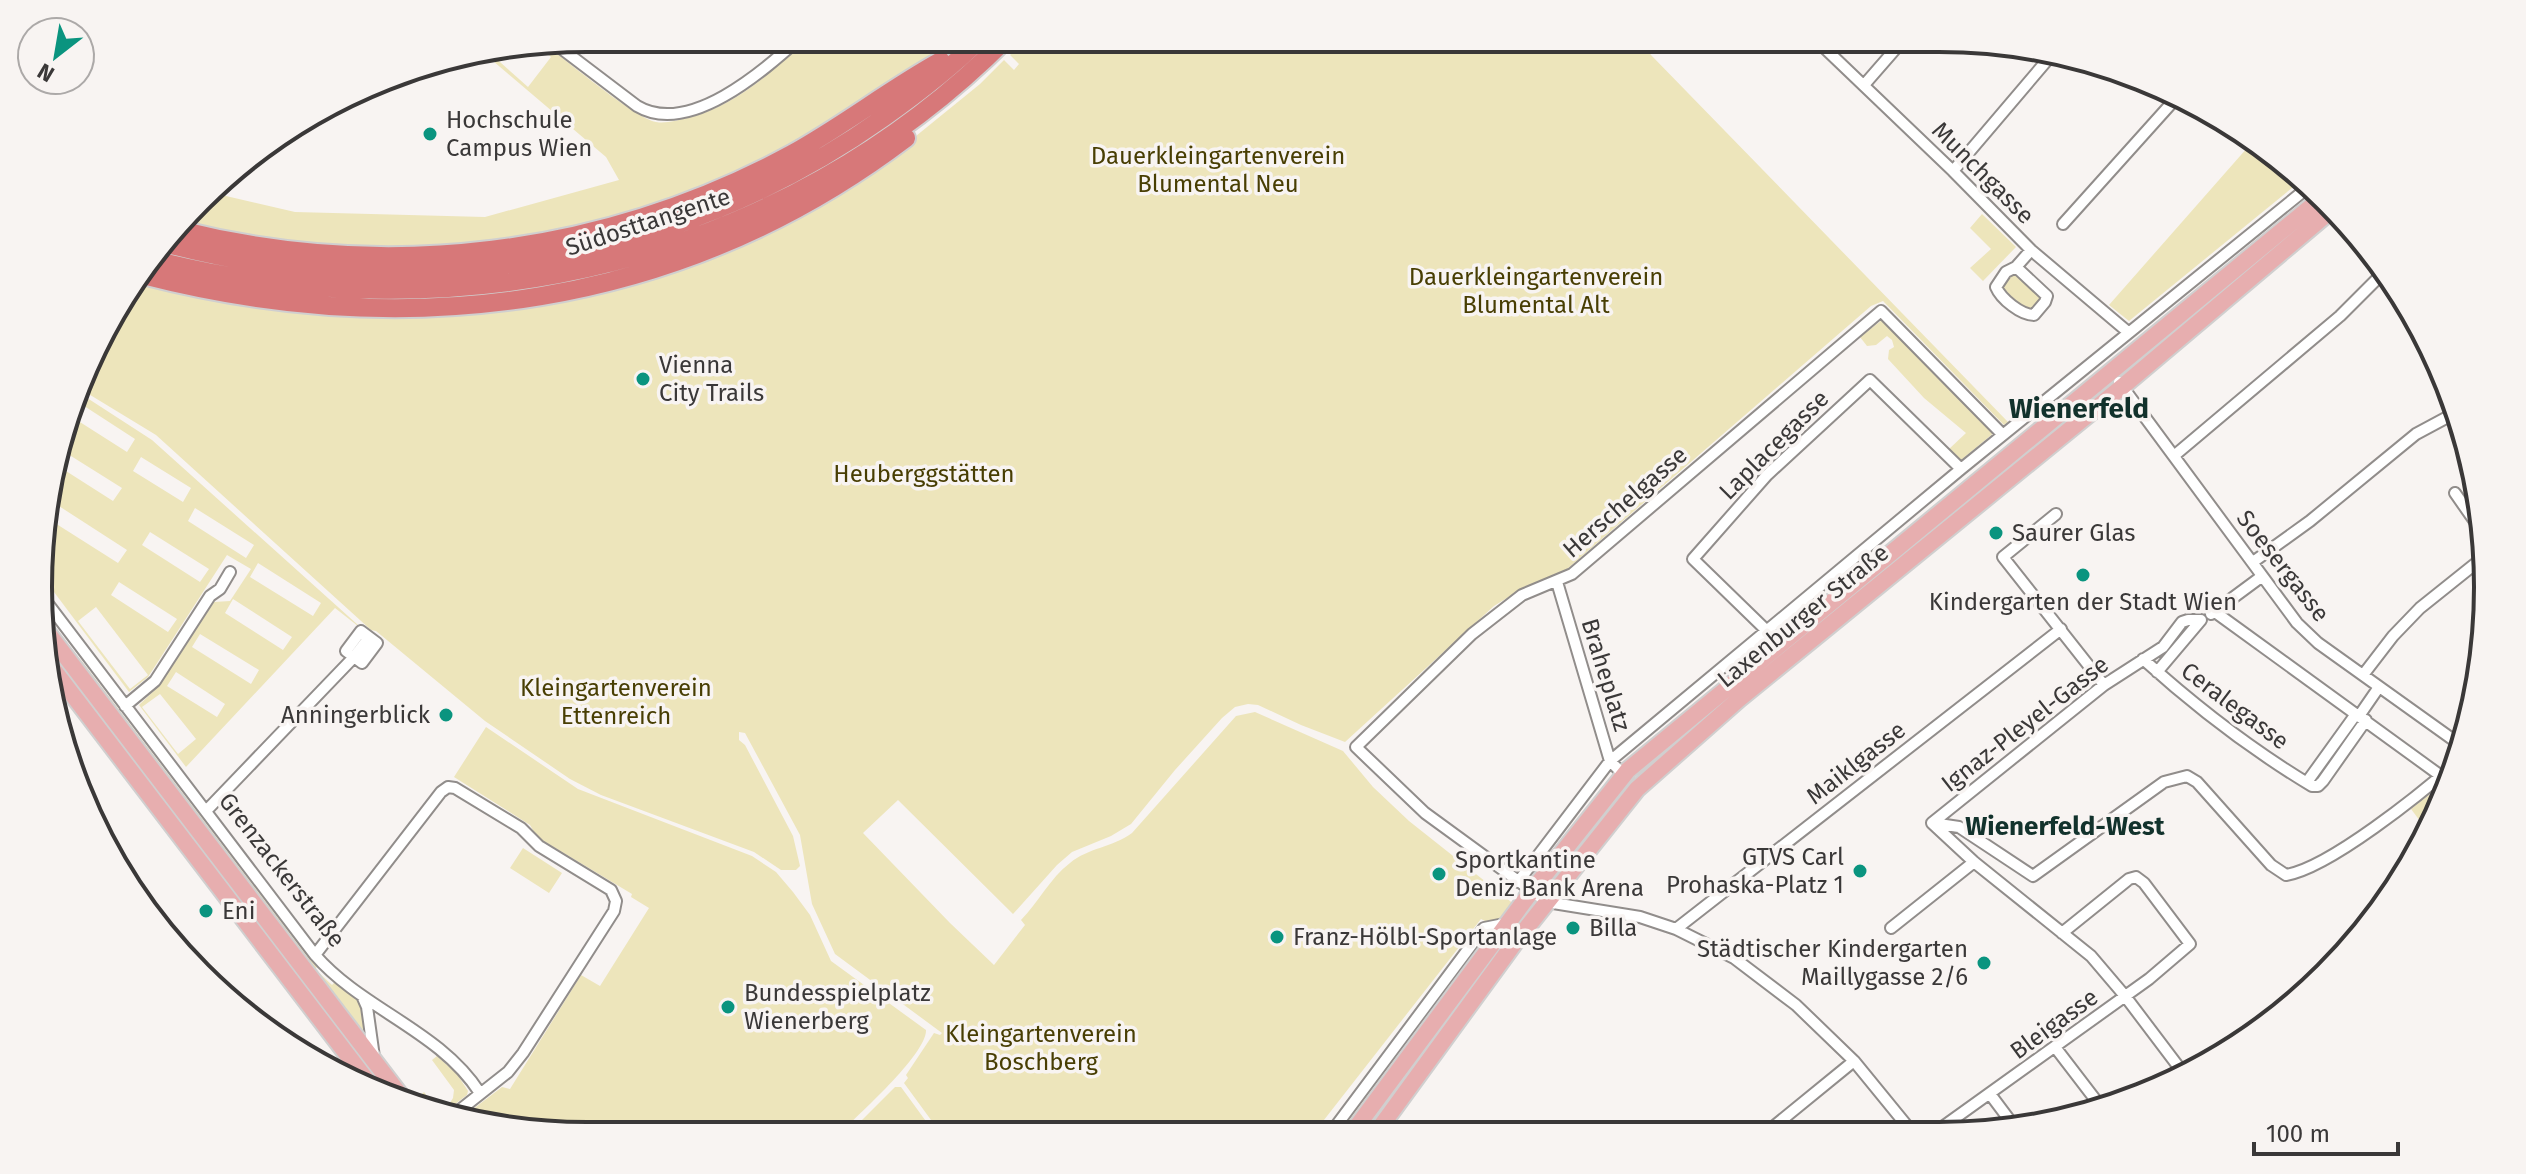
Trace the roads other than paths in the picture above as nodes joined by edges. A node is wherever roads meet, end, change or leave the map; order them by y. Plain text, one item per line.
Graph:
1 (783, 52) edge
2 (958, 52) edge
3 (965, 52) edge
4 (992, 52) edge
5 (1829, 52) edge
6 (1893, 52) edge
7 (567, 53) edge
8 (2045, 63) edge
9 (967, 76) junction
10 (1864, 85) junction
11 (2170, 105) edge
12 (1953, 171) junction
13 (2301, 193) edge
14 (2313, 205) edge
15 (2324, 216) edge
16 (2063, 224) dead end
17 (187, 232) edge
18 (176, 246) edge
19 (2031, 250) junction
20 (162, 262) edge
21 (2016, 267) junction
22 (151, 277) edge
23 (2376, 280) edge
24 (2128, 332) junction
25 (2110, 371) junction
26 (2122, 387) junction
27 (2447, 418) edge
28 (2003, 435) junction
29 (2175, 455) junction
30 (1961, 469) junction
31 (2455, 493) dead end
32 (2468, 512) edge
33 (2056, 514) dead end
34 (2253, 562) junction
35 (2473, 565) edge
36 (230, 572) dead end
37 (2261, 577) junction
38 (1557, 582) junction
39 (2215, 612) junction
40 (53, 614) edge
41 (2201, 620) junction
42 (2061, 629) junction
43 (1766, 630) junction
44 (55, 638) edge
45 (367, 640) dead end
46 (76, 657) junction
47 (2143, 659) junction
48 (2157, 672) junction
49 (2363, 675) junction
50 (60, 678) edge
51 (2104, 685) junction
52 (2379, 687) junction
53 (125, 706) junction
54 (2360, 716) junction
55 (2452, 739) edge
56 (1610, 761) junction
57 (1624, 775) junction
58 (2440, 775) edge
59 (2439, 778) edge
60 (206, 811) junction
61 (1932, 823) junction
62 (1974, 862) junction
63 (1525, 887) junction
64 (1547, 902) junction
65 (1509, 923) junction
66 (1891, 928) dead end
67 (1676, 929) junction
68 (2062, 933) junction
69 (315, 955) junction
70 (2125, 996) junction
71 (363, 997) junction
72 (2055, 1047) junction
73 (374, 1059) junction
74 (1854, 1061) junction
75 (2178, 1066) edge
76 (360, 1071) edge
77 (393, 1086) edge
78 (480, 1093) junction
79 (1990, 1094) junction
80 (2095, 1099) edge
81 (463, 1107) edge
82 (2007, 1117) edge
83 (1339, 1122) edge
84 (1360, 1122) edge
85 (1384, 1122) edge
86 (1779, 1122) edge
87 (1904, 1122) edge
88 (1950, 1122) edge

1 - 7 street
2 - 17 highway
3 - 18 highway, Südosttangente
4 - 9 highway, Südosttangente
5 - 10 street, Munchgasse
6 - 10 street
8 - 12 street
9 - 20 highway, Südosttangente
9 - 22 highway
10 - 12 street, Munchgasse
11 - 16 street
12 - 19 street, Munchgasse
13 - 24 street, Laxenburger Straße
14 - 25 main road, Laxenburger Straße
15 - 26 main road, Laxenburger Straße
19 - 21 street
19 - 24 street, Munchgasse
21 - 21 street
23 - 29 street
24 - 28 street, Laxenburger Straße
25 - 26 street, Soesergasse
25 - 57 main road, Laxenburger Straße
26 - 29 street, Soesergasse
26 - 64 main road, Laxenburger Straße
27 - 34 street
28 - 30 street, Laxenburger Straße
28 - 38 street, Herschelgasse
29 - 34 street, Soesergasse
30 - 43 street, Laxenburger Straße
30 - 43 street, Laplacegasse
31 - 32 street
33 - 42 street
34 - 37 street, Soesergasse
35 - 49 street
36 - 53 street
37 - 39 street
37 - 49 street, Soesergasse
38 - 56 street, Braheplatz
38 - 63 street, Herschelgasse
39 - 41 street
39 - 54 street
40 - 46 street, Grenzackerstraße
41 - 47 street, Ignaz-Pleyel-Gasse
41 - 48 street
42 - 51 street
42 - 67 street, Maiklgasse
43 - 56 street, Laxenburger Straße
44 - 46 main road, Grenzackerstraße
45 - 60 street
46 - 53 street, Grenzackerstraße
46 - 73 main road, Grenzackerstraße
47 - 48 street, Ceralegasse
47 - 51 street, Ignaz-Pleyel-Gasse
48 - 54 street, Ceralegasse
49 - 52 street, Soesergasse
50 - 76 main road
51 - 61 street, Ignaz-Pleyel-Gasse
52 - 54 street
52 - 55 street, Soesergasse
53 - 60 street, Grenzackerstraße
54 - 58 street
56 - 57 street, Braheplatz
56 - 63 street, Laxenburger Straße
57 - 63 main road, Laxenburger Straße
59 - 61 street
60 - 69 street, Grenzackerstraße
61 - 62 street
62 - 66 street
62 - 68 street
63 - 64 street
63 - 65 main road, Laxenburger Straße
64 - 67 street
64 - 85 main road, Laxenburger Straße
65 - 83 street, Laxenburger Straße
65 - 84 main road, Laxenburger Straße
67 - 74 street
68 - 70 street
68 - 70 street, Bleigasse
69 - 71 street, Grenzackerstraße
69 - 78 street
70 - 72 street, Bleigasse
70 - 75 street
71 - 73 street
71 - 78 street, Grenzackerstraße
72 - 79 street, Bleigasse
72 - 80 street
73 - 77 main road, Grenzackerstraße
74 - 86 street
74 - 87 street
78 - 81 street
79 - 82 street
79 - 88 street, Bleigasse

